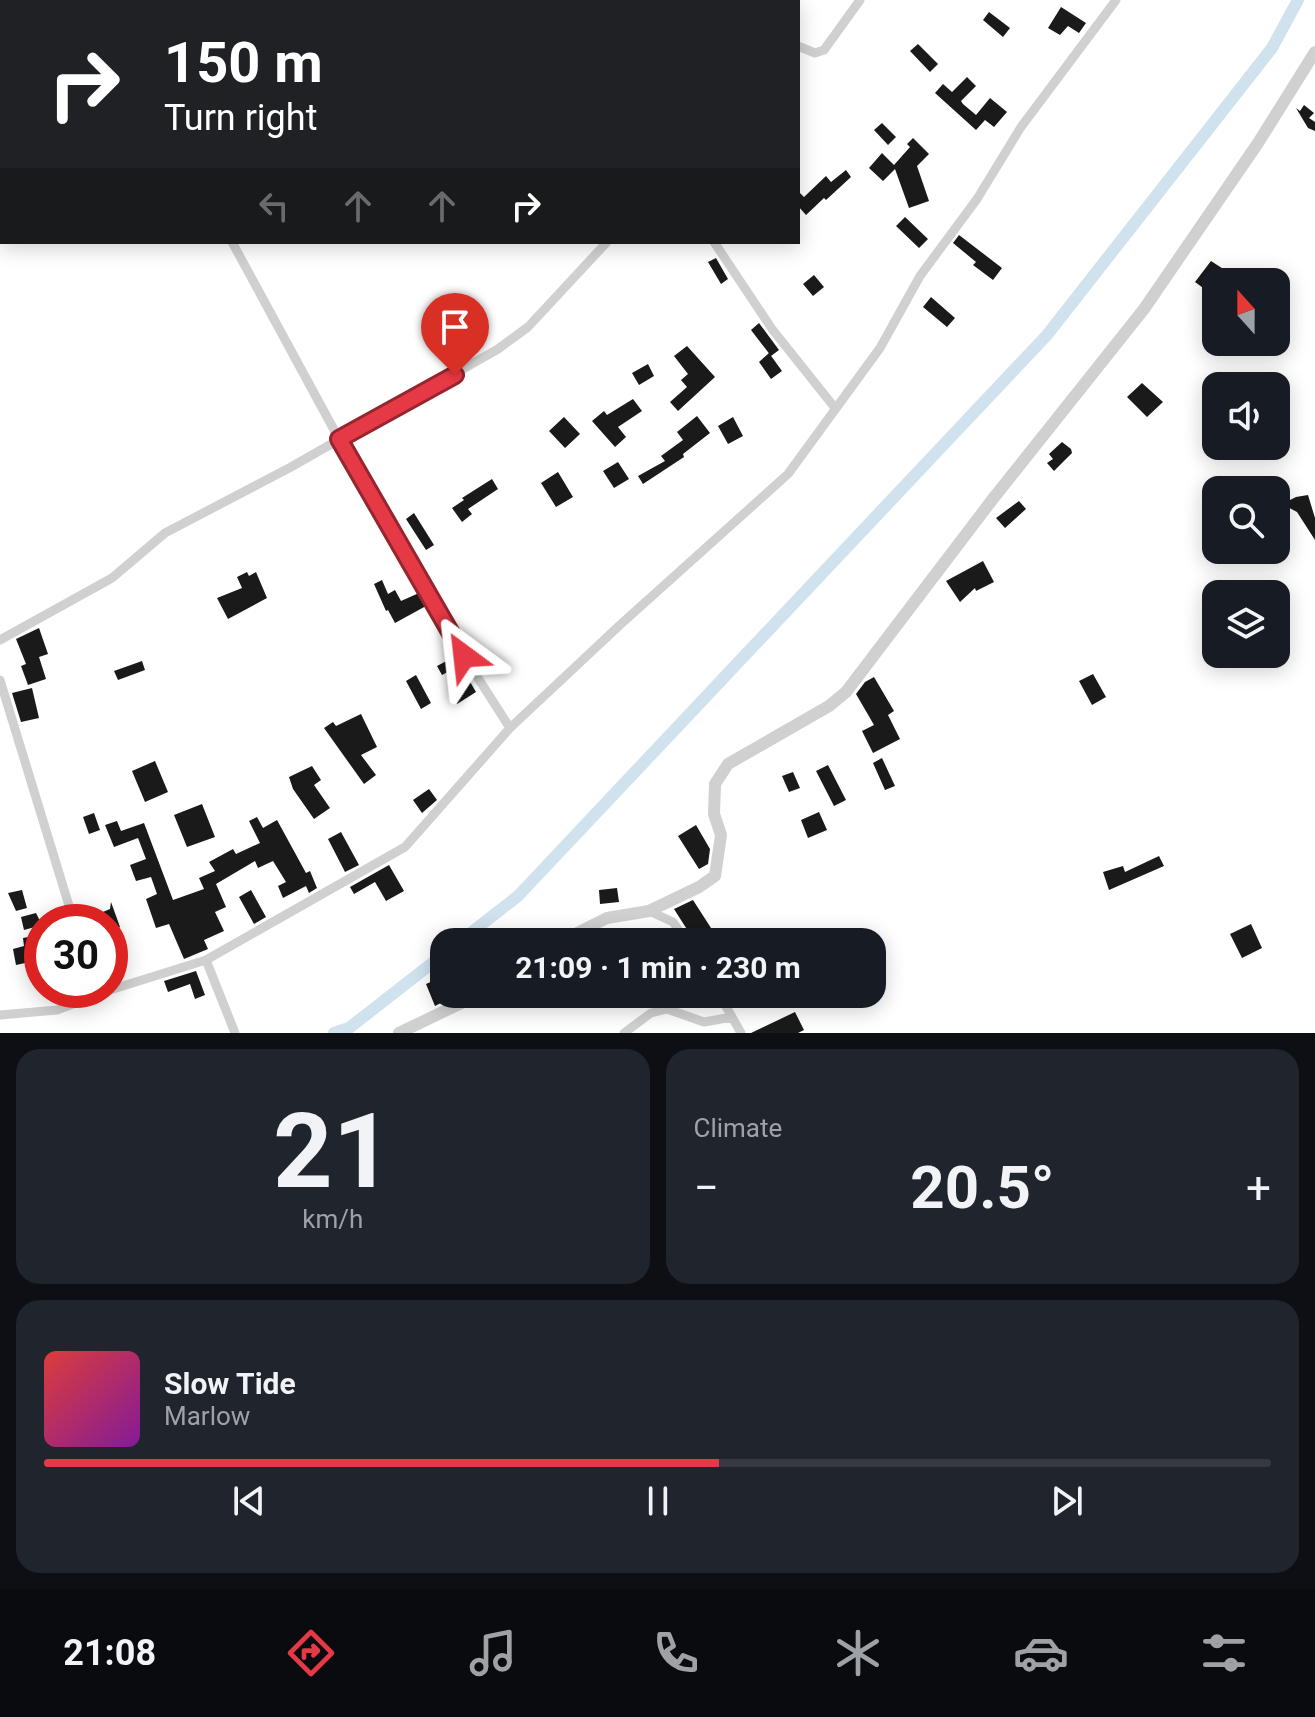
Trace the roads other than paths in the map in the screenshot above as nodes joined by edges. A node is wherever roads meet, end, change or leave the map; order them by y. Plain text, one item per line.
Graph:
1 (860, 0) edge
2 (1116, 0) edge
3 (800, 47) edge
4 (1315, 52) edge
5 (233, 244) edge
6 (605, 244) edge
7 (715, 244) edge
8 (835, 408) junction
9 (339, 439) junction
10 (0, 640) edge
11 (0, 680) edge
12 (510, 728) junction
13 (68, 904) edge
14 (649, 911) junction
15 (587, 928) edge
16 (677, 928) edge
17 (206, 960) junction
18 (128, 984) edge
19 (61, 1008) edge
20 (451, 1008) edge
21 (727, 1008) edge
22 (0, 1015) edge
23 (732, 1017) junction
24 (235, 1033) edge
25 (399, 1033) edge
26 (624, 1033) edge
27 (741, 1033) edge

1 - 3 street
2 - 8 street
4 - 14 street
5 - 9 street
6 - 9 street
7 - 8 street
8 - 12 street
9 - 10 street
9 - 12 street
11 - 13 street
12 - 17 street
14 - 15 street
14 - 16 street
17 - 18 street
17 - 24 street
19 - 22 street
20 - 25 street
21 - 23 street
23 - 26 street
23 - 27 street

